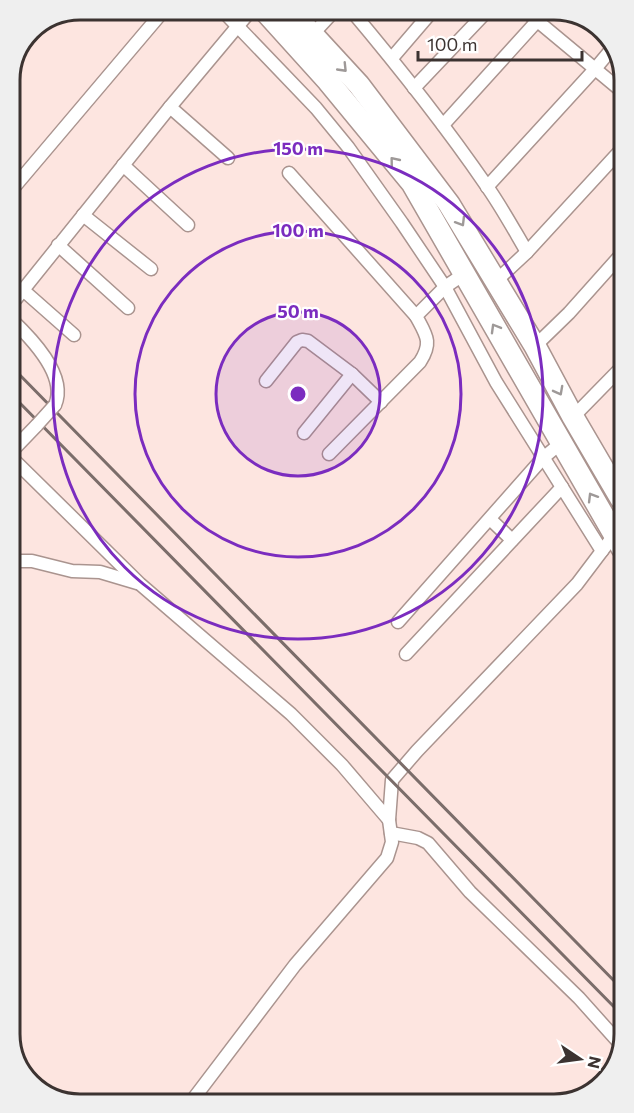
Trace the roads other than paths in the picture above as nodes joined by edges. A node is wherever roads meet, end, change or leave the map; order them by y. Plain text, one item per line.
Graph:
1 (156, 20) edge
2 (231, 20) edge
3 (243, 20) edge
4 (272, 20) edge
5 (298, 20) edge
6 (326, 20) edge
7 (359, 20) edge
8 (425, 20) edge
9 (479, 20) edge
10 (537, 22) joint
11 (238, 27) junction
12 (312, 36) junction
13 (608, 53) edge
14 (392, 58) junction
15 (595, 69) junction
16 (614, 85) edge
17 (414, 88) junction
18 (170, 107) junction
19 (443, 125) junction
20 (614, 157) edge
21 (228, 158) dead end
22 (123, 165) junction
23 (290, 173) dead end
24 (20, 180) edge
25 (487, 187) junction
26 (83, 215) junction
27 (188, 225) dead end
28 (58, 244) junction
29 (527, 252) junction
30 (614, 264) edge
31 (151, 270) dead end
32 (464, 274) junction
33 (496, 281) junction
34 (445, 287) junction
35 (23, 290) junction
36 (20, 294) edge
37 (128, 308) dead end
38 (416, 316) junction
39 (20, 328) edge
40 (74, 335) dead end
41 (535, 346) junction
42 (352, 374) junction
43 (614, 375) edge
44 (266, 381) dead end
45 (381, 402) junction
46 (573, 417) junction
47 (304, 433) dead end
48 (20, 443) edge
49 (561, 443) junction
50 (329, 454) dead end
51 (543, 458) junction
52 (20, 466) edge
53 (614, 472) edge
54 (562, 487) junction
55 (490, 519) junction
56 (512, 540) junction
57 (613, 544) edge
58 (20, 561) edge
59 (140, 584) junction
60 (398, 622) dead end
61 (406, 654) dead end
62 (388, 820) junction
63 (391, 833) junction
64 (614, 1037) edge
65 (198, 1093) edge

1 - 24 street
2 - 11 street
3 - 11 street
32 -> 4 highway
5 - 12 highway
6 - 12 street
7 - 14 street
8 - 14 street
9 - 17 street
10 - 15 street
10 - 19 street
11 - 18 street
11 - 34 street
12 -> 33 highway
13 - 15 street
14 - 17 street
15 - 16 street
15 - 25 street
17 - 19 street
18 - 21 street
18 - 22 street
19 - 25 street
20 - 29 street
22 - 26 street
22 - 27 street
23 - 38 street
25 - 29 street
26 - 28 street
26 - 31 street
28 - 35 street
28 - 37 street
29 - 33 street
30 - 41 street
32 - 34 street
49 -> 32 highway
33 - 41 highway
34 - 38 street
34 - 51 street
35 - 36 street
35 - 40 street
38 - 45 street
39 - 48 street, bridge
41 -> 46 highway
42 - 44 street
42 - 45 street
42 - 47 street
43 - 46 street
45 - 50 street
46 - 53 highway
49 - 51 street
57 -> 49 highway
51 - 54 street
51 - 55 street
52 - 59 street
54 - 56 street
54 - 57 street
55 - 56 street
55 - 60 street
56 - 61 street
57 - 62 street
58 - 59 street
59 - 62 street
62 - 63 street
63 - 64 street
63 - 65 street

